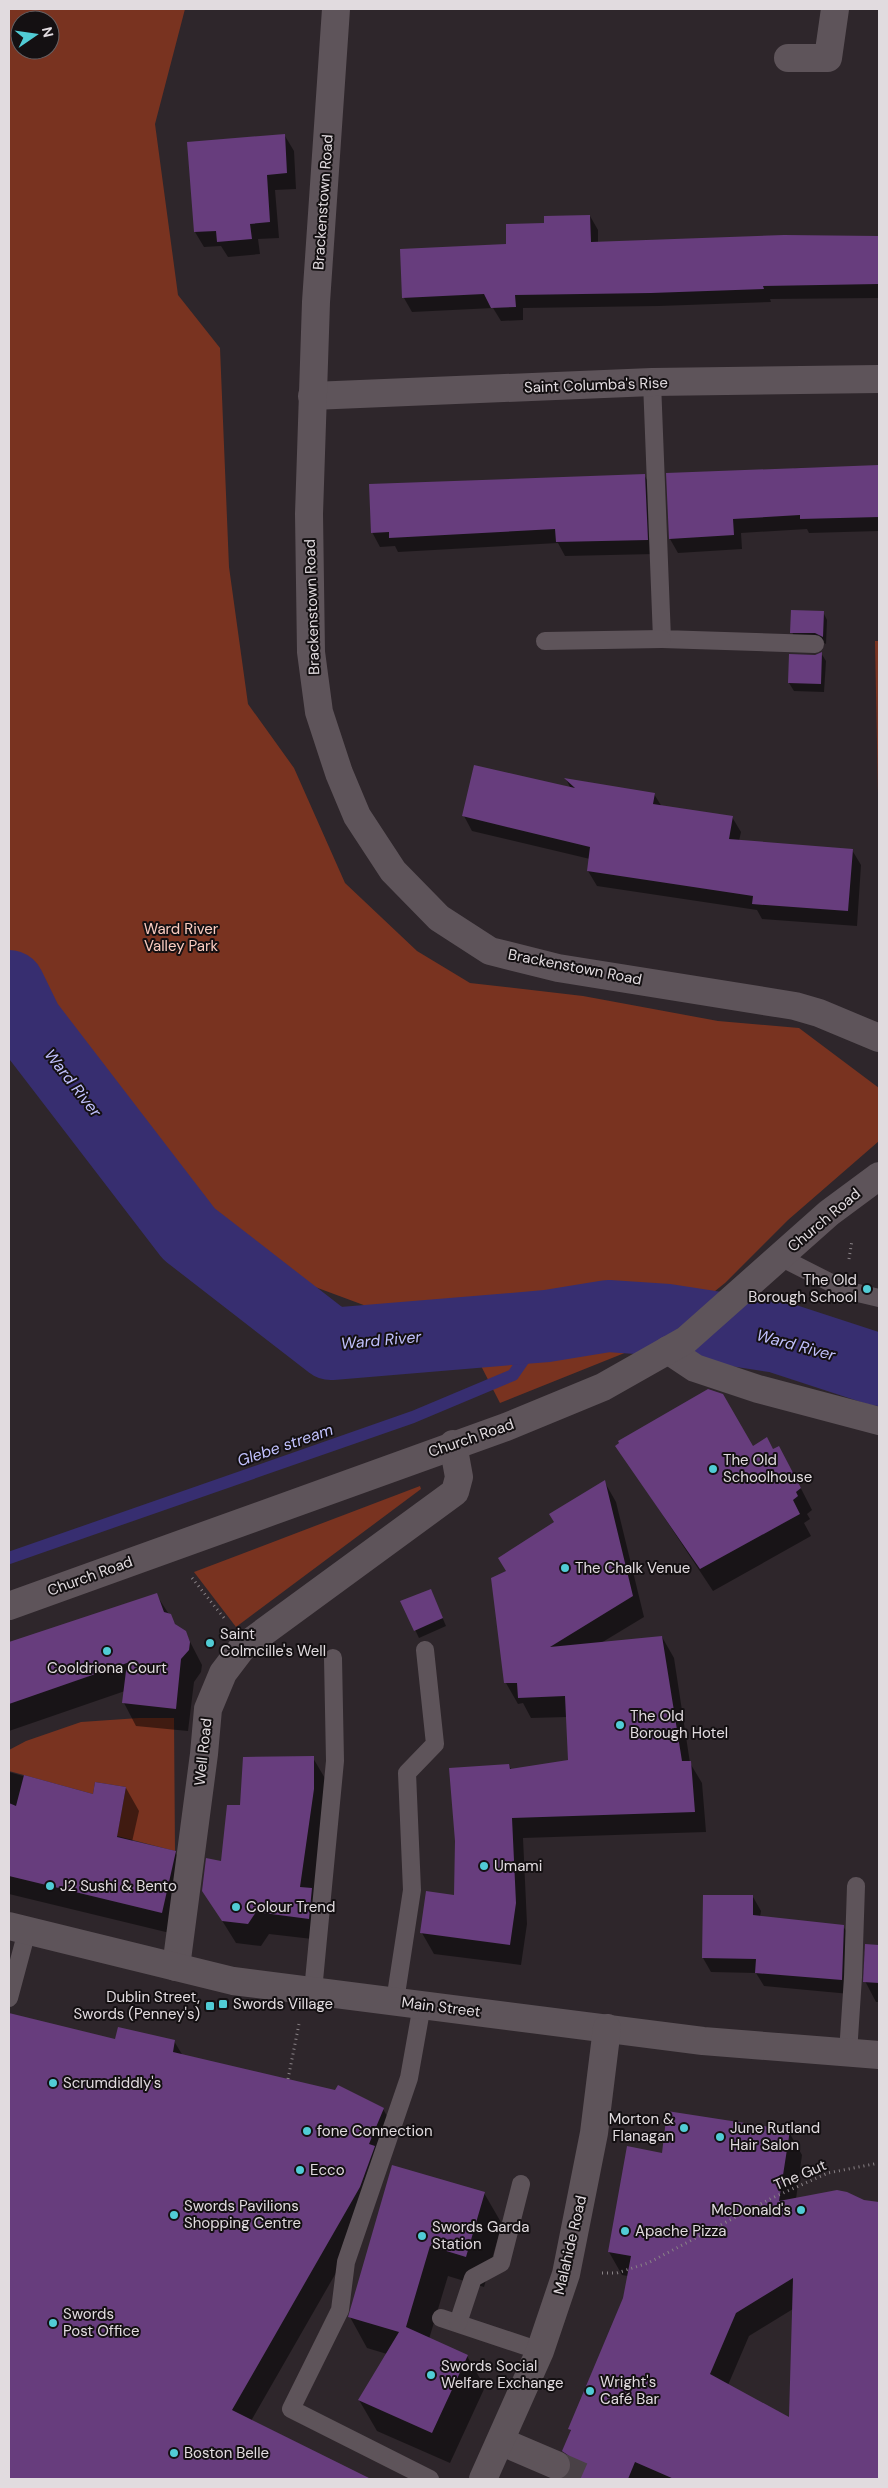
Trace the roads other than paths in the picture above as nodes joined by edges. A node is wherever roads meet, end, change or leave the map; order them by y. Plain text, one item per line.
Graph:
1 (336, 9) edge
2 (835, 9) edge
3 (788, 58) dead end
4 (879, 379) edge
5 (652, 382) junction
6 (312, 396) junction
7 (662, 639) junction
8 (545, 641) dead end
9 (815, 644) dead end
10 (879, 1038) edge
11 (879, 1176) edge
12 (780, 1257) junction
13 (879, 1298) edge
14 (677, 1345) junction
15 (879, 1421) edge
16 (452, 1444) junction
17 (9, 1606) edge
18 (425, 1650) dead end
19 (333, 1658) dead end
20 (856, 1886) dead end
21 (18, 1928) edge
22 (176, 1967) junction
23 (309, 1990) junction
24 (9, 1998) edge
25 (395, 2001) junction
26 (422, 2004) junction
27 (606, 2028) junction
28 (848, 2053) junction
29 (879, 2055) edge
30 (521, 2184) dead end
31 (441, 2318) dead end
32 (458, 2324) junction
33 (540, 2351) junction
34 (502, 2442) junction
35 (556, 2465) tunnel mouth
36 (430, 2479) edge
37 (483, 2479) edge

1 - 6 street, Brackenstown Road
2 - 3 street
4 - 5 street, Saint Columba's Rise
5 - 6 street, Saint Columba's Rise
5 - 7 lane
6 - 10 street, Brackenstown Road
7 - 8 lane
7 - 9 lane
11 - 12 street, Church Road
12 - 13 lane
12 - 14 street, Church Road
14 - 15 street
14 - 16 street, Church Road
16 - 17 street, Church Road
16 - 22 street, Well Road
18 - 25 lane
19 - 23 lane
20 - 28 lane
21 - 22 street, Main Street
21 - 24 lane
22 - 23 street, Main Street
23 - 25 street, Main Street
25 - 26 street, Main Street
26 - 27 street, Main Street
26 - 36 lane
27 - 28 street, Main Street
27 - 33 street, Malahide Road
28 - 29 street, Main Street
30 - 32 lane
31 - 32 lane
32 - 33 lane
33 - 34 street, Malahide Road
34 - 35 street
34 - 37 street, Malahide Road

